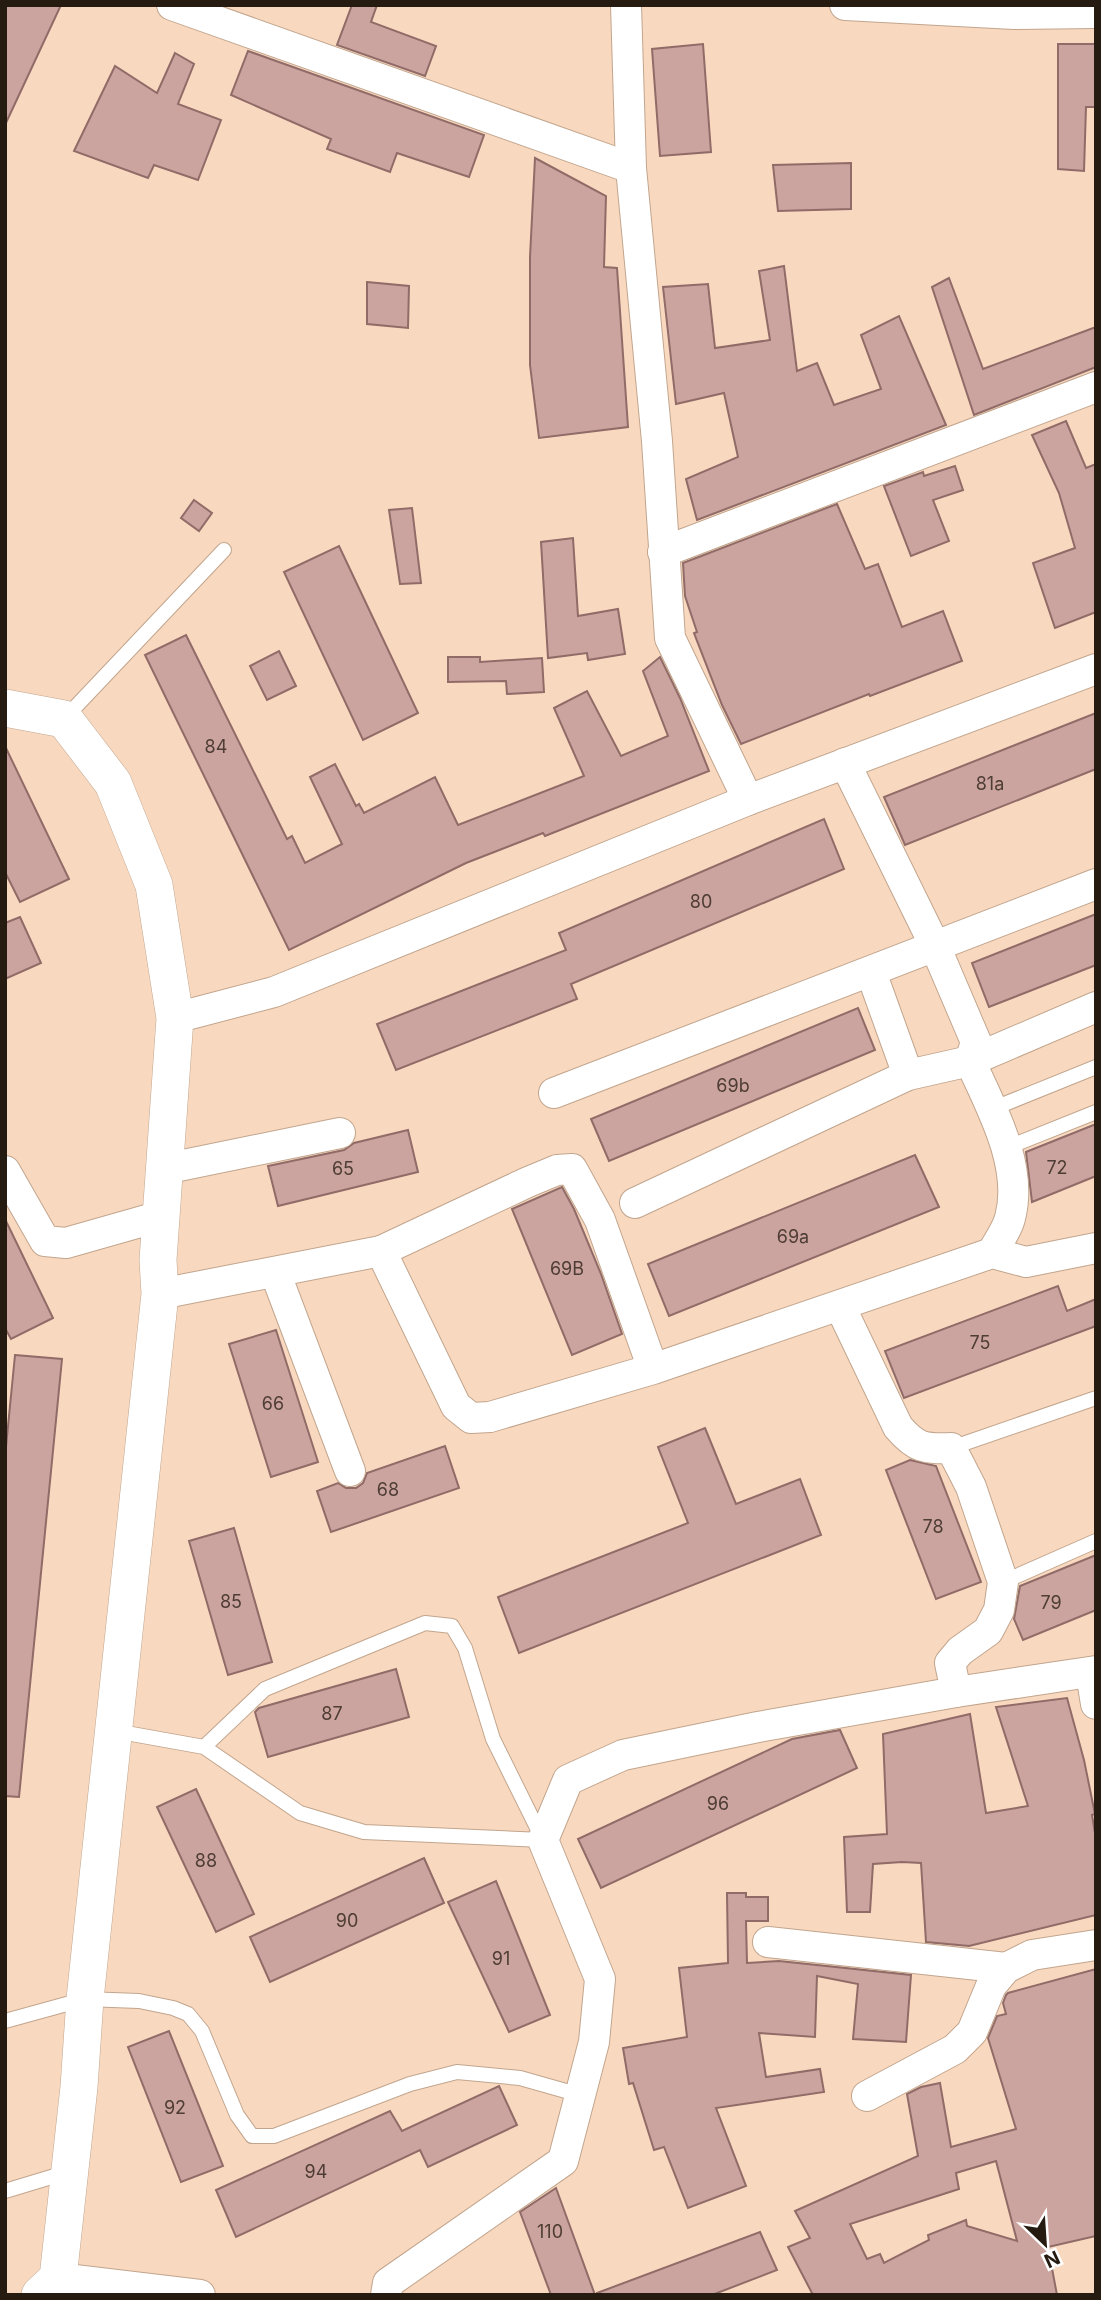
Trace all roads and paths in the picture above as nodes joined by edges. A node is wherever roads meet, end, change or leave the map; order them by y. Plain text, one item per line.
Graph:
1 (172, 5) edge
2 (626, 5) edge
3 (845, 5) edge
4 (1096, 13) edge
5 (631, 168) junction
6 (1096, 387) edge
7 (224, 550) dead end
8 (663, 552) junction
9 (1096, 669) edge
10 (5, 708) edge
11 (64, 719) junction
12 (845, 763) junction
13 (748, 800) junction
14 (1096, 884) edge
15 (935, 946) junction
16 (872, 972) junction
17 (1096, 1006) edge
18 (175, 1018) junction
19 (970, 1061) junction
20 (1096, 1067) edge
21 (908, 1075) junction
22 (554, 1093) dead end
23 (992, 1109) junction
24 (1096, 1112) edge
25 (340, 1133) dead end
26 (1006, 1148) junction
27 (164, 1169) junction
28 (5, 1171) edge
29 (635, 1203) dead end
30 (161, 1216) junction
31 (1096, 1248) edge
32 (381, 1251) junction
33 (992, 1253) junction
34 (275, 1272) junction
35 (160, 1294) junction
36 (840, 1306) junction
37 (653, 1369) junction
38 (1096, 1398) edge
39 (951, 1448) junction
40 (350, 1471) dead end
41 (1096, 1541) edge
42 (1003, 1582) junction
43 (1093, 1672) edge
44 (956, 1692) junction
45 (1096, 1704) edge
46 (113, 1731) junction
47 (204, 1747) junction
48 (543, 1840) junction
49 (768, 1942) dead end
50 (1096, 1945) edge
51 (1006, 1968) junction
52 (85, 1998) junction
53 (5, 2021) edge
54 (580, 2095) junction
55 (867, 2096) dead end
56 (70, 2171) junction
57 (5, 2190) edge
58 (49, 2287) edge
59 (200, 2295) edge
60 (386, 2295) edge

1 - 5 street
2 - 5 street
3 - 4 street
5 - 8 street
6 - 8 street
7 - 11 lane
8 - 13 street
9 - 12 street
10 - 11 street
11 - 18 street
12 - 13 street
12 - 15 street
13 - 18 street
14 - 15 street
15 - 16 street
15 - 19 street
16 - 21 street
16 - 22 street
17 - 19 street
18 - 27 street
19 - 21 street
19 - 23 street
20 - 23 lane
21 - 29 street
23 - 26 street
24 - 26 lane
25 - 27 street
26 - 33 street
27 - 30 street
28 - 30 street
30 - 35 street
31 - 33 street
32 - 34 street
32 - 37 street
32 - 37 street
33 - 36 street
34 - 35 street
34 - 40 street
35 - 46 street
36 - 37 street
36 - 39 street
38 - 39 lane
39 - 42 street
41 - 42 lane
42 - 44 street
43 - 44 street
43 - 45 street
44 - 48 street
46 - 47 lane
46 - 52 street
47 - 48 lane
47 - 48 lane
48 - 54 street
49 - 51 street
50 - 51 street
51 - 55 street
52 - 53 lane
52 - 54 lane
52 - 56 street
54 - 60 street
56 - 57 lane
56 - 58 street
58 - 59 street

